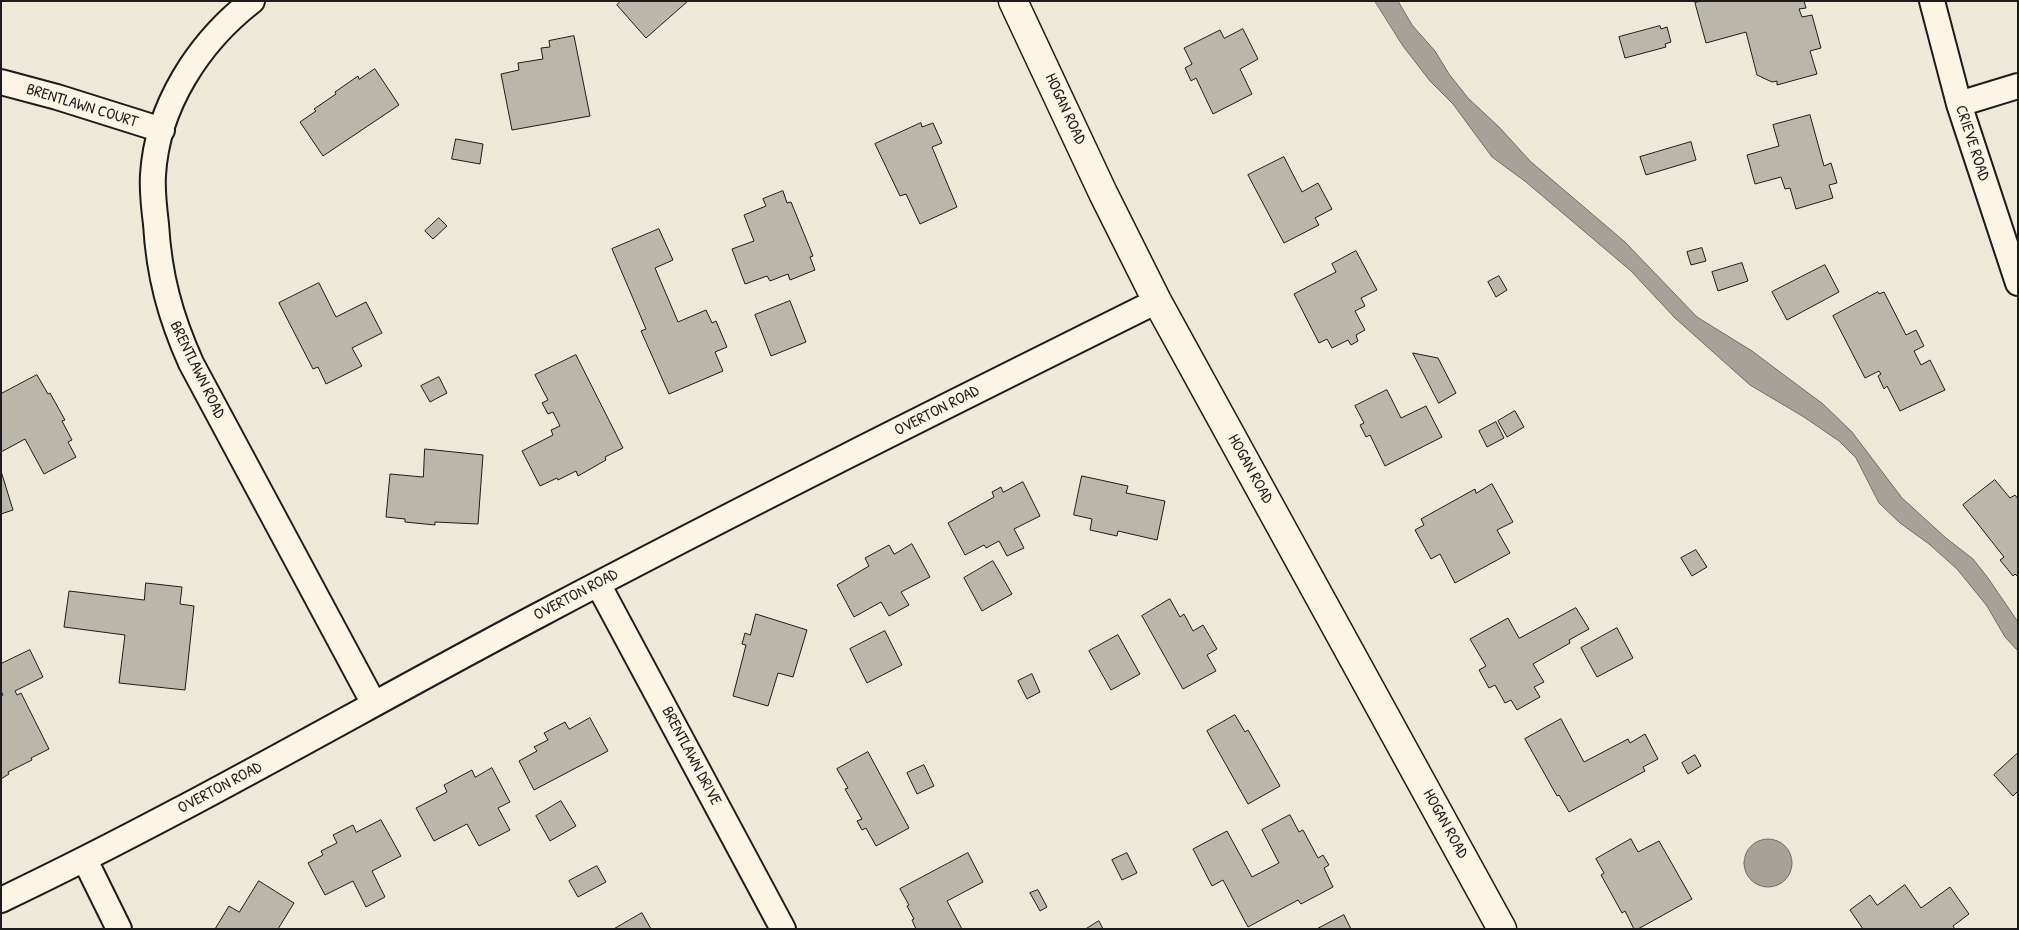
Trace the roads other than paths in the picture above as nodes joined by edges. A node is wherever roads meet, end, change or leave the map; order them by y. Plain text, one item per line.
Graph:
1 (252, 1) edge
2 (1013, 1) edge
3 (1932, 1) edge
4 (1, 82) edge
5 (2018, 86) edge
6 (1959, 104) junction
7 (162, 130) junction
8 (2018, 283) edge
9 (1157, 301) junction
10 (598, 584) junction
11 (374, 704) junction
12 (85, 860) junction
13 (1, 900) edge
14 (119, 929) edge
15 (783, 929) edge
16 (1502, 929) edge

1 - 7 street, BRENTLAWN ROAD
2 - 9 street, HOGAN ROAD
3 - 6 street, CRIEVE ROAD
4 - 7 street, BRENTLAWN COURT
5 - 6 street
6 - 8 street, CRIEVE ROAD
7 - 11 street, BRENTLAWN ROAD
9 - 10 street, OVERTON ROAD
9 - 16 street, HOGAN ROAD
10 - 11 street, OVERTON ROAD
10 - 15 street, BRENTLAWN DRIVE
11 - 12 street, OVERTON ROAD
12 - 13 street, OVERTON ROAD
12 - 14 street

